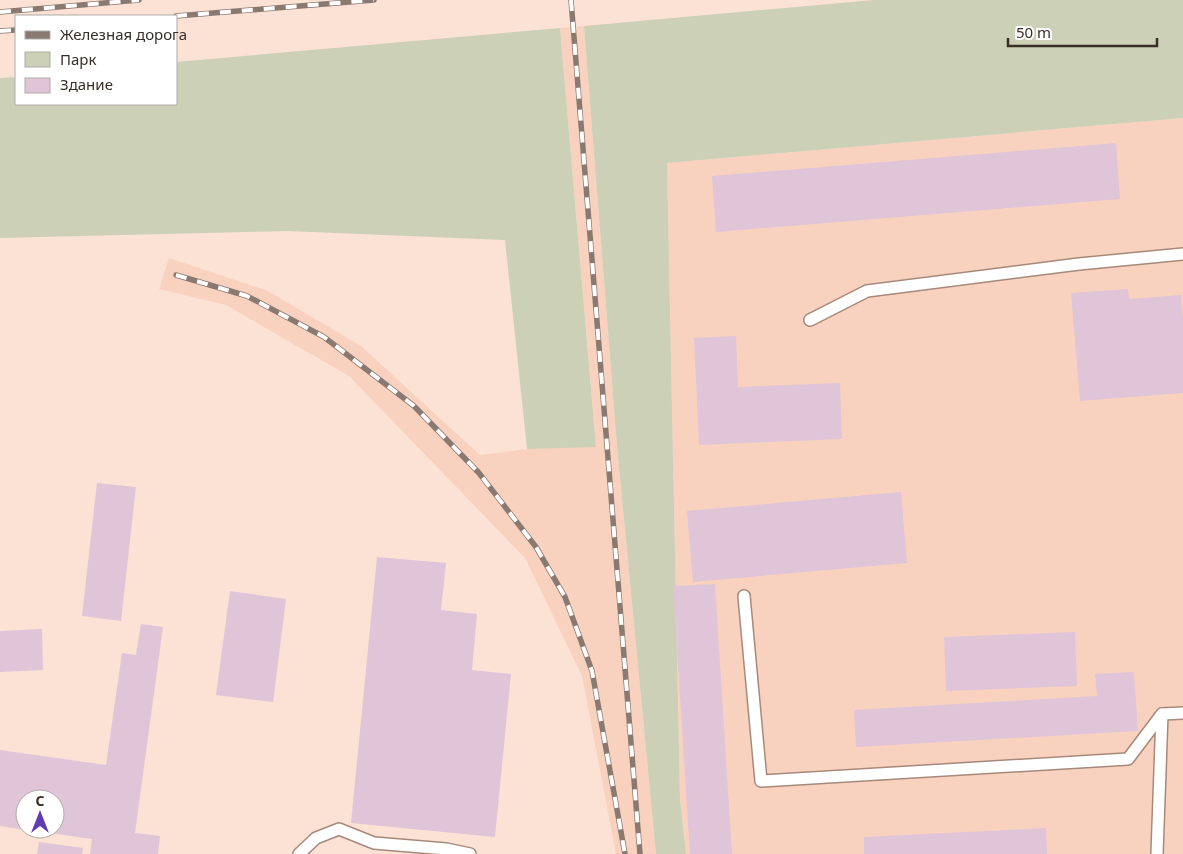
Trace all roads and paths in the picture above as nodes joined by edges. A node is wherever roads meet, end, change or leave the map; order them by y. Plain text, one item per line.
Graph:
1 (1183, 254) edge
2 (810, 320) dead end
3 (744, 596) dead end
4 (1183, 713) edge
5 (1162, 714) junction
6 (299, 854) edge
7 (470, 854) edge
8 (1157, 854) edge

1 - 2 lane
3 - 5 lane
4 - 5 lane
5 - 8 lane
6 - 7 lane

